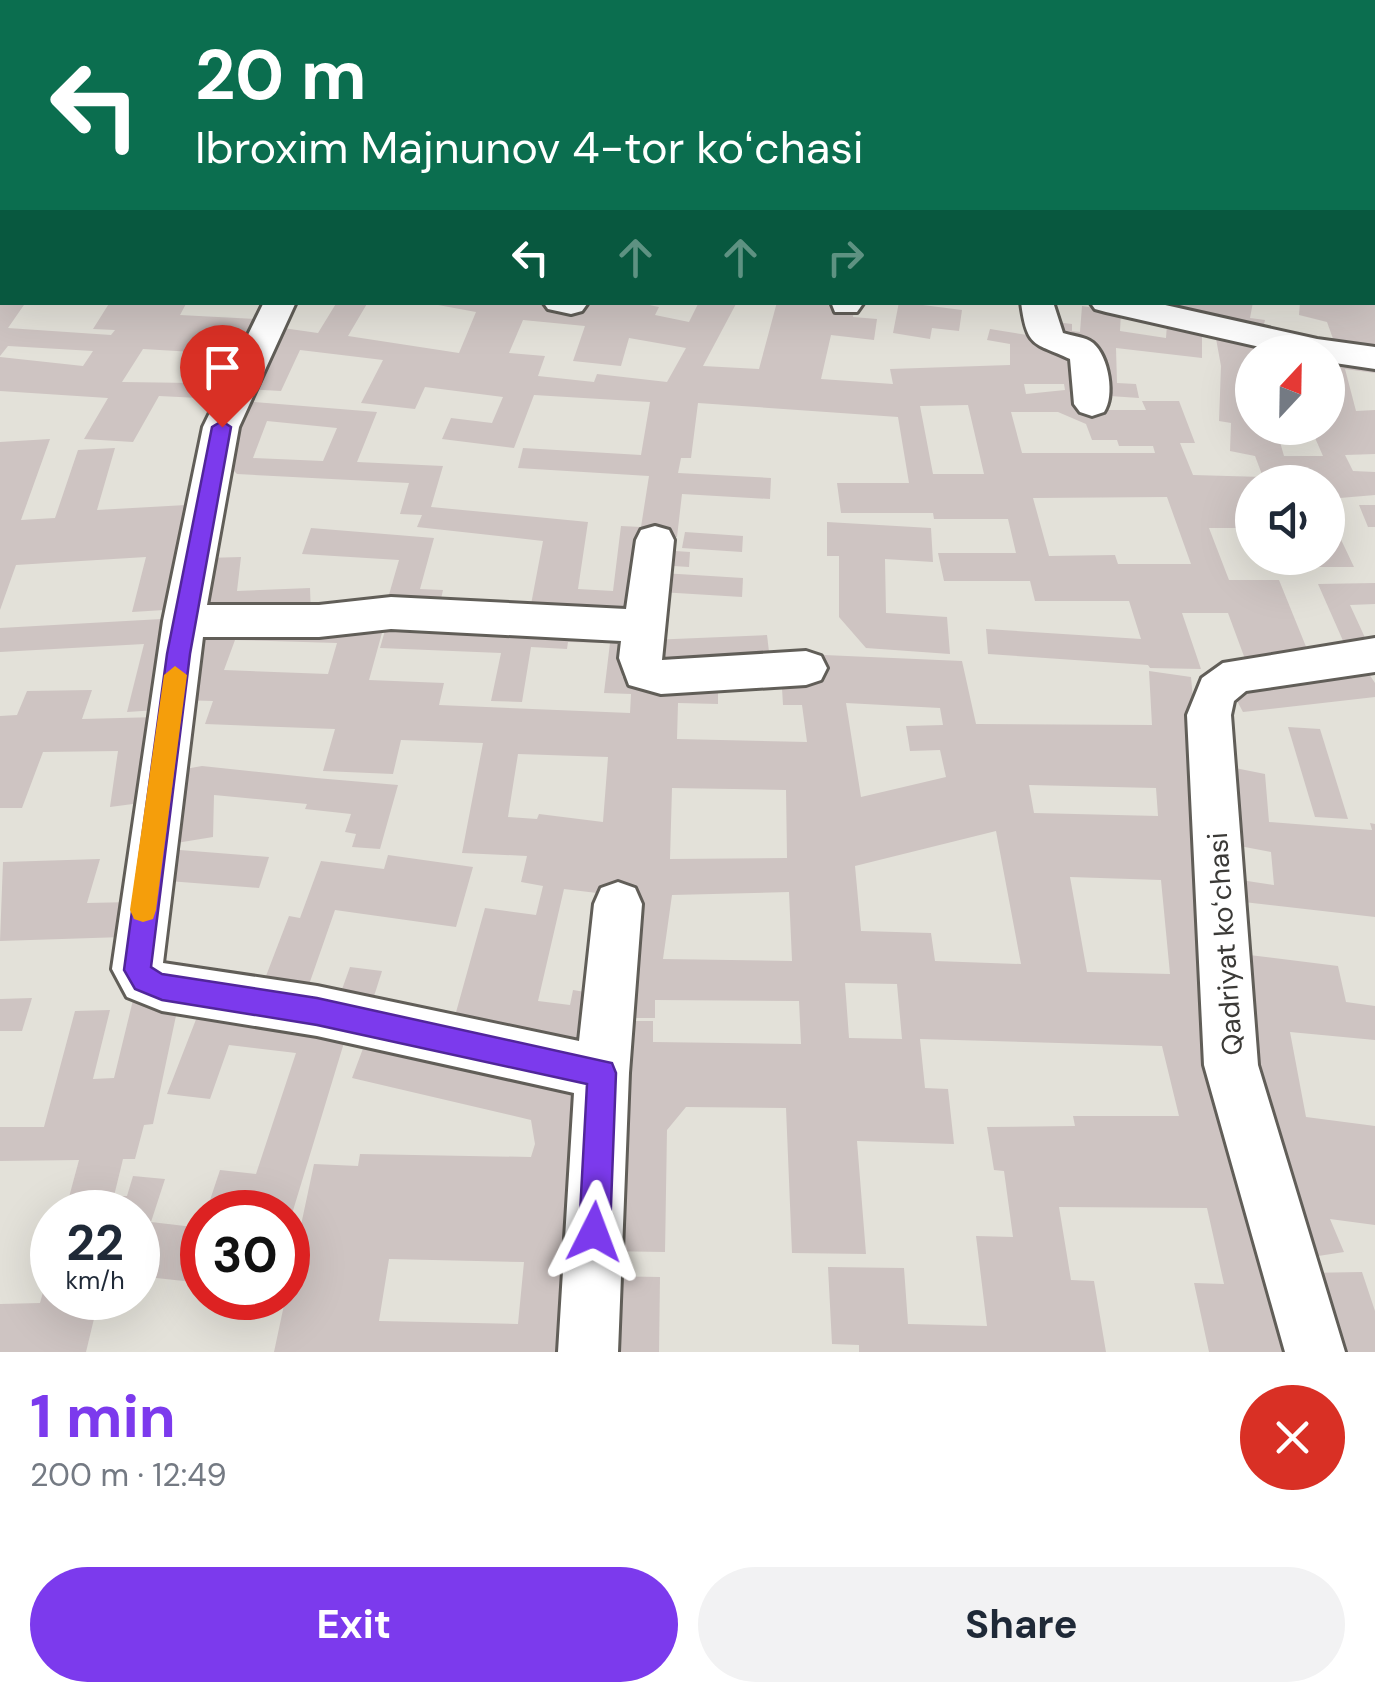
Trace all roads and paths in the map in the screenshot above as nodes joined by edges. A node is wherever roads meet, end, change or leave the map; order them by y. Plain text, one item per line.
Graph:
1 (279, 305) edge
2 (1037, 305) edge
3 (1119, 305) edge
4 (1375, 358) edge
5 (1092, 404) dead end
6 (655, 540) dead end
7 (184, 621) junction
8 (647, 626) junction
9 (1375, 655) edge
10 (806, 668) dead end
11 (618, 904) dead end
12 (602, 1073) junction
13 (588, 1352) edge
14 (1315, 1352) edge

1 - 7 street
2 - 5 street
3 - 4 street
6 - 8 street
7 - 8 street
7 - 12 street
8 - 10 street
9 - 14 street, Qadriyat koʻchasi
11 - 12 street
12 - 13 street

